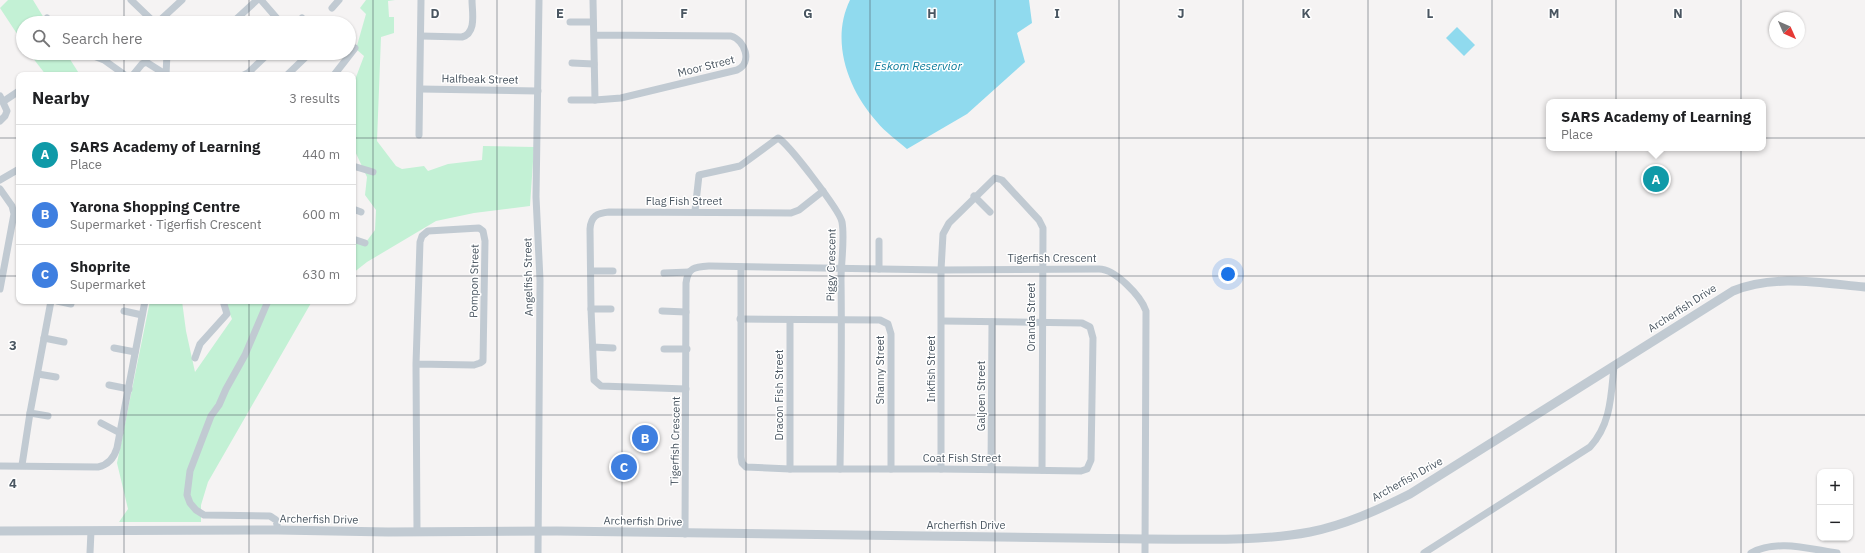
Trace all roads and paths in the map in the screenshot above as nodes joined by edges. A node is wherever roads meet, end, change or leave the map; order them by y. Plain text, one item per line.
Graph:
1 (131, 0) edge
2 (182, 0) edge
3 (257, 0) edge
4 (261, 0) edge
5 (339, 0) edge
6 (421, 0) edge
7 (472, 0) edge
8 (539, 0) edge
9 (593, 0) edge
10 (332, 8) dead end
11 (148, 16) edge
12 (164, 16) edge
13 (240, 16) edge
14 (275, 16) edge
15 (570, 22) dead end
16 (593, 22) junction
17 (594, 35) junction
18 (421, 36) junction
19 (104, 60) edge
20 (166, 60) edge
21 (262, 60) edge
22 (303, 60) edge
23 (346, 60) edge
24 (572, 63) dead end
25 (594, 64) junction
26 (121, 72) edge
27 (136, 72) edge
28 (161, 72) edge
29 (165, 72) edge
30 (249, 72) edge
31 (290, 72) edge
32 (336, 72) edge
33 (421, 89) junction
34 (538, 91) junction
35 (16, 92) edge
36 (2, 99) edge
37 (571, 100) dead end
38 (595, 100) junction
39 (0, 121) edge
40 (419, 135) dead end
41 (356, 167) edge
42 (16, 171) edge
43 (373, 172) dead end
44 (0, 180) edge
45 (0, 189) edge
46 (823, 191) junction
47 (974, 196) junction
48 (356, 210) edge
49 (695, 211) junction
50 (361, 212) dead end
51 (990, 212) dead end
52 (356, 239) edge
53 (879, 241) dead end
54 (365, 243) dead end
55 (741, 267) junction
56 (841, 268) junction
57 (879, 269) junction
58 (1042, 269) junction
59 (941, 270) junction
60 (591, 271) junction
61 (613, 271) dead end
62 (689, 272) junction
63 (664, 273) dead end
64 (1, 280) edge
65 (1865, 287) edge
66 (0, 289) edge
67 (50, 304) edge
68 (144, 304) edge
69 (224, 304) edge
70 (267, 304) edge
71 (611, 309) dead end
72 (591, 310) junction
73 (662, 311) dead end
74 (124, 312) dead end
75 (686, 312) junction
76 (142, 315) junction
77 (740, 319) junction
78 (790, 320) junction
79 (841, 321) junction
80 (942, 321) junction
81 (992, 322) junction
82 (1042, 322) junction
83 (44, 338) junction
84 (64, 342) dead end
85 (593, 347) junction
86 (114, 348) dead end
87 (612, 348) dead end
88 (664, 349) dead end
89 (687, 349) junction
90 (135, 352) junction
91 (195, 358) dead end
92 (416, 364) junction
93 (1614, 366) junction
94 (38, 374) junction
95 (56, 377) dead end
96 (109, 385) dead end
97 (128, 389) junction
98 (686, 389) junction
99 (30, 413) junction
100 (48, 416) dead end
101 (101, 423) dead end
102 (120, 433) junction
103 (22, 464) junction
104 (0, 466) edge
105 (840, 468) junction
106 (790, 469) junction
107 (891, 469) junction
108 (942, 469) junction
109 (991, 469) junction
110 (1042, 470) junction
111 (278, 530) junction
112 (0, 531) edge
113 (91, 531) junction
114 (418, 532) junction
115 (538, 532) junction
116 (685, 534) junction
117 (1145, 539) junction
118 (90, 553) edge
119 (538, 553) edge
120 (1145, 553) edge
121 (1424, 553) edge
122 (1751, 553) edge
123 (1837, 553) edge

1 - 11 street
2 - 12 street
3 - 13 street
4 - 14 street
5 - 10 street
6 - 18 street
7 - 18 street
8 - 34 street, Angelfish Street
9 - 16 street
15 - 16 street
16 - 17 street
17 - 25 street
17 - 38 street, Moor Street
18 - 33 street
19 - 26 street
20 - 29 street
21 - 30 street
22 - 31 street
23 - 32 street
24 - 25 street
25 - 38 street
27 - 28 street
33 - 34 street, Halfbeak Street
33 - 40 street
34 - 115 street, Angelfish Street
35 - 36 street
36 - 39 street
37 - 38 street, Moor Street
41 - 43 street
42 - 44 street
45 - 64 street
46 - 49 street, Flag Fish Street
46 - 49 street, Piggy Crescent
46 - 56 street, Piggy Crescent
47 - 51 street
47 - 58 street, Oranda Street
47 - 59 street, Oranda Street
48 - 50 street
49 - 60 street, Flag Fish Street
52 - 54 street
53 - 57 street
55 - 56 street, Tigerfish Crescent
55 - 62 street, Tigerfish Crescent
55 - 77 street, Coat Fish Street
56 - 57 street, Tigerfish Crescent
56 - 79 street, Piggy Crescent
57 - 59 street, Tigerfish Crescent
58 - 59 street, Tigerfish Crescent
58 - 82 street, Oranda Street
58 - 117 street, Tigerfish Crescent
59 - 80 street, Inkfish Street
60 - 61 street
60 - 72 street, Flag Fish Street
62 - 63 street, Tigerfish Crescent
62 - 75 street, Tigerfish Crescent
64 - 66 street
65 - 93 street, Archerfish Drive
67 - 83 street
68 - 76 street
69 - 91 street
70 - 111 street
71 - 72 street
72 - 85 street, Flag Fish Street
73 - 75 street
74 - 76 street
75 - 89 street, Tigerfish Crescent
76 - 90 street
77 - 78 street, Shanny Street
77 - 106 street, Coat Fish Street
78 - 79 street, Shanny Street
78 - 106 street, Dracon Fish Street
79 - 105 street, Piggy Crescent
79 - 107 street, Shanny Street
80 - 81 street, Coat Fish Street
80 - 108 street, Inkfish Street
81 - 82 street, Coat Fish Street
81 - 109 street, Galjoen Street
82 - 110 street, Oranda Street
82 - 110 street, Coat Fish Street
83 - 84 street
83 - 94 street
85 - 87 street
85 - 98 street, Flag Fish Street
86 - 90 street
88 - 89 street
89 - 98 street, Tigerfish Crescent
90 - 97 street
92 - 92 street, Pompon Street
92 - 114 street, Pompon Street
93 - 117 street, Archerfish Drive
93 - 121 street
94 - 95 street
94 - 99 street
96 - 97 street
97 - 102 street
98 - 116 street, Tigerfish Crescent
99 - 100 street
99 - 103 street
101 - 102 street
102 - 103 street
103 - 104 street
105 - 106 street, Coat Fish Street
105 - 107 street, Coat Fish Street
107 - 108 street, Coat Fish Street
108 - 109 street, Coat Fish Street
109 - 110 street, Coat Fish Street
111 - 113 street, Archerfish Drive
111 - 114 street, Archerfish Drive
112 - 113 street, Archerfish Drive
113 - 118 street
114 - 115 street, Archerfish Drive
115 - 116 street, Archerfish Drive
115 - 119 street, Angelfish Street
116 - 117 street, Archerfish Drive
117 - 120 street, Tigerfish Crescent
122 - 123 street

